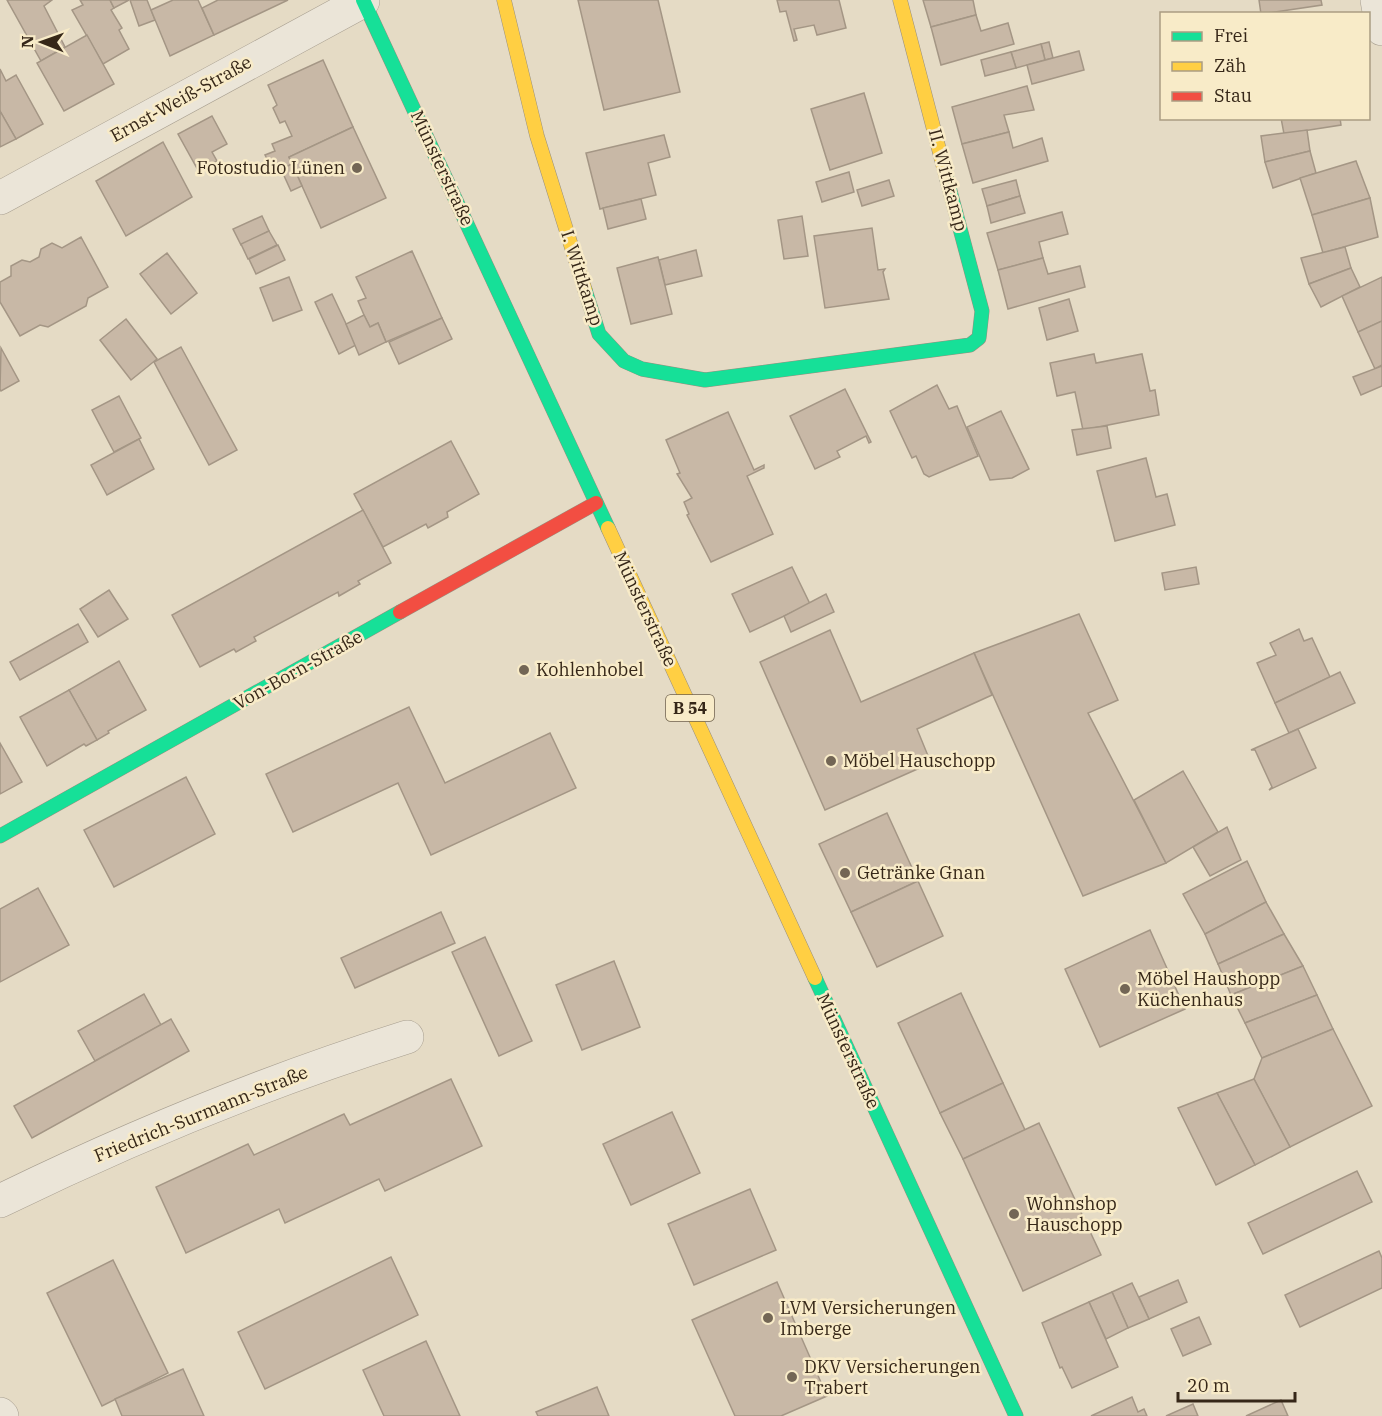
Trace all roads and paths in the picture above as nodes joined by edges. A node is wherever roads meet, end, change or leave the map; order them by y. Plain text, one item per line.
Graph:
1 (363, 0) edge
2 (504, 0) edge
3 (900, 0) edge
4 (1377, 0) edge
5 (1382, 29) edge
6 (0, 198) edge
7 (958, 347) joint
8 (596, 503) junction
9 (0, 837) edge
10 (407, 1037) dead end
11 (0, 1202) edge
12 (1016, 1416) edge

1 - 6 street, Ernst-Weiß-Straße
1 - 8 street, Münsterstraße / B 54
2 - 7 street, I. Wittkamp
3 - 7 street, II. Wittkamp
4 - 5 street
8 - 9 street, Von-Born-Straße
8 - 12 street, Münsterstraße / B 54
10 - 11 street, Friedrich-Surmann-Straße

